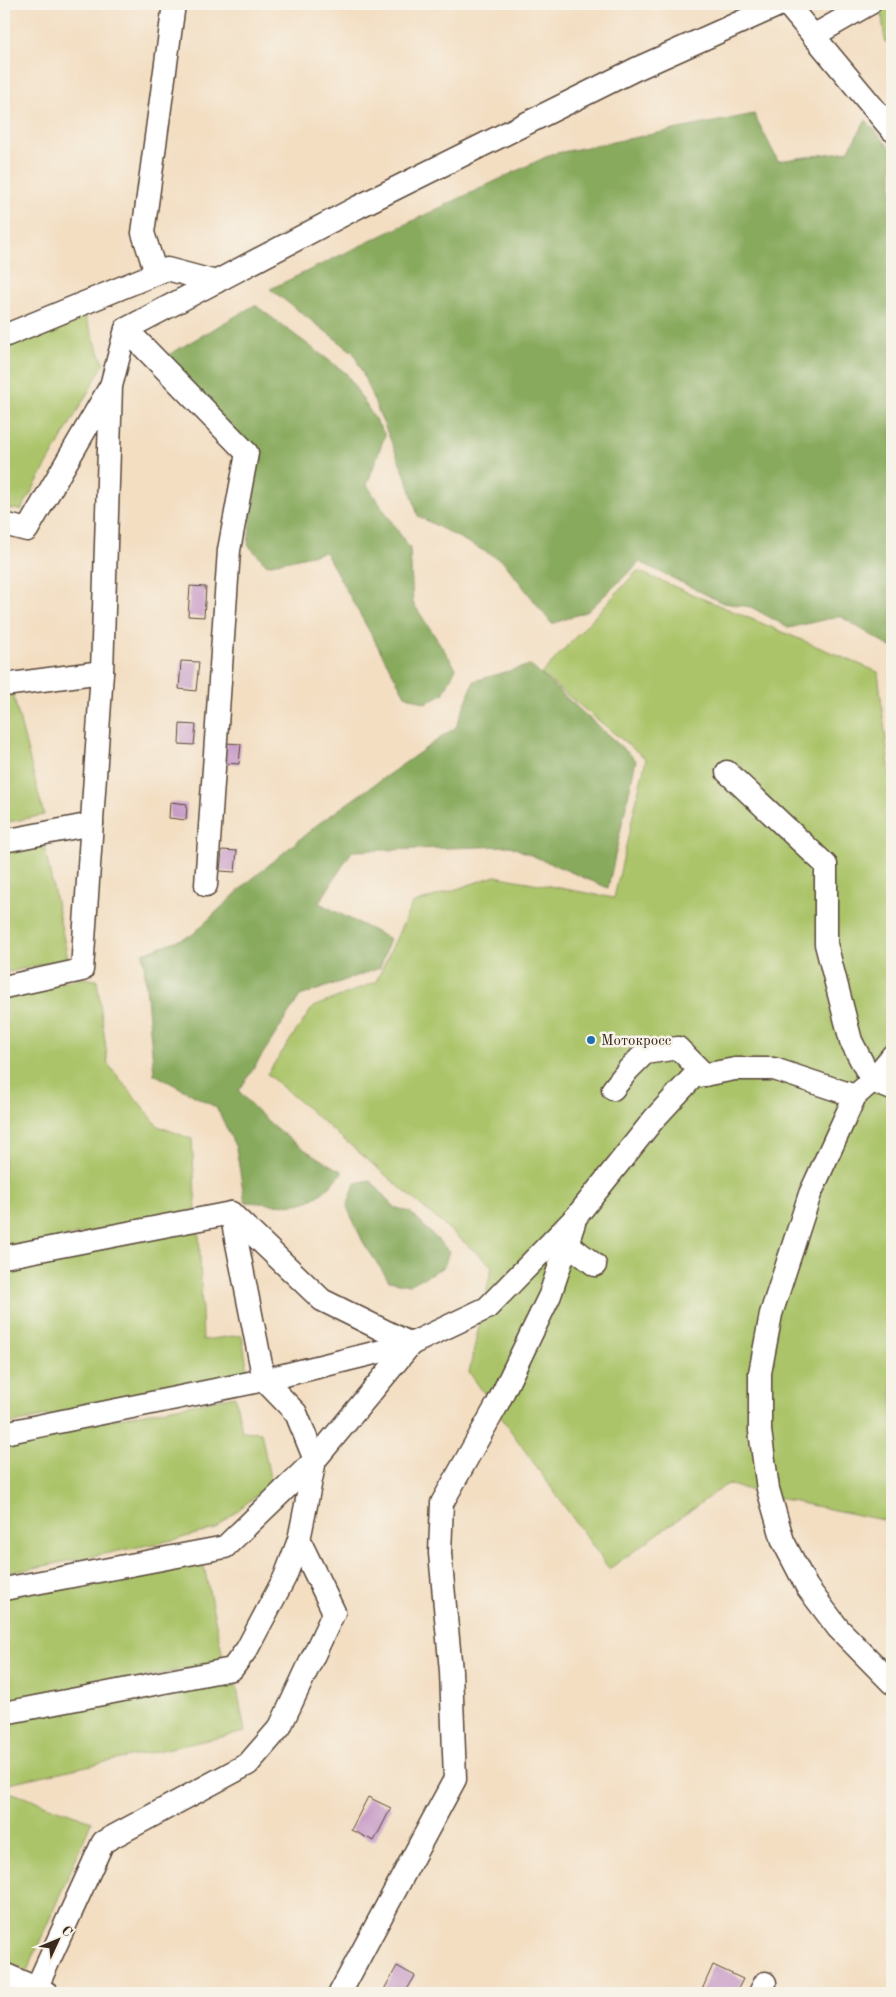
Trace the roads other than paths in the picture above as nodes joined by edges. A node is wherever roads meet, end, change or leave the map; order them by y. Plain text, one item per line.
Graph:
1 (174, 4) edge
2 (781, 4) edge
3 (787, 4) edge
4 (869, 4) edge
5 (814, 36) junction
6 (892, 130) edge
7 (156, 273) junction
8 (216, 282) junction
9 (126, 329) junction
10 (4, 336) edge
11 (111, 386) junction
12 (4, 524) edge
13 (102, 672) junction
14 (4, 685) edge
15 (727, 772) dead end
16 (92, 824) junction
17 (4, 841) edge
18 (206, 884) dead end
19 (4, 987) edge
20 (892, 1056) edge
21 (705, 1074) junction
22 (882, 1085) edge
23 (614, 1089) dead end
24 (855, 1096) junction
25 (231, 1213) junction
26 (576, 1218) junction
27 (568, 1244) junction
28 (4, 1258) edge
29 (595, 1265) dead end
30 (411, 1344) junction
31 (264, 1380) junction
32 (4, 1433) edge
33 (315, 1460) junction
34 (299, 1540) junction
35 (4, 1589) edge
36 (892, 1683) edge
37 (4, 1713) edge
38 (4, 1974) edge
39 (39, 1992) edge
40 (340, 1993) edge

1 - 7 street
2 - 8 street
3 - 5 street
4 - 5 street
5 - 6 street
7 - 8 street
7 - 10 street
8 - 9 street
9 - 11 street
9 - 18 street
11 - 12 street
11 - 13 street
13 - 14 street
13 - 16 street
15 - 22 street
16 - 17 street
16 - 19 street
20 - 22 street
21 - 23 street
21 - 24 street
21 - 26 street
22 - 24 street
24 - 36 street
25 - 28 street
25 - 30 street
25 - 31 street
26 - 27 street
26 - 30 street
27 - 29 street
27 - 40 street
30 - 31 street
30 - 33 street
31 - 32 street
31 - 33 street
33 - 34 street
33 - 35 street
34 - 37 street
34 - 39 street
38 - 39 street

